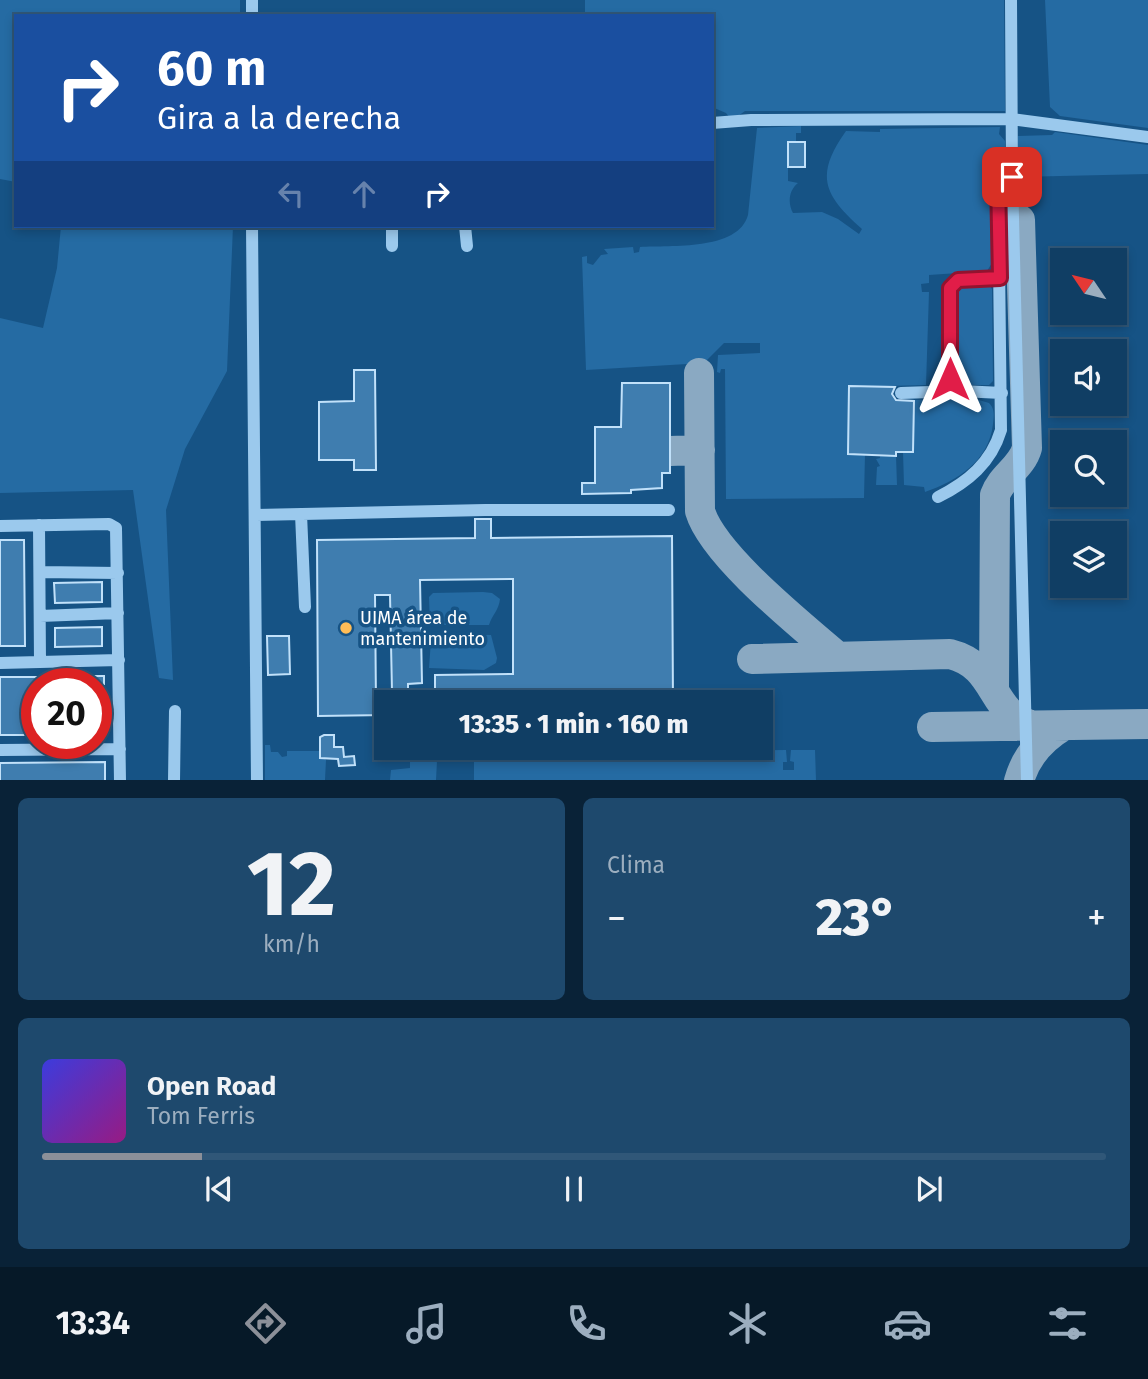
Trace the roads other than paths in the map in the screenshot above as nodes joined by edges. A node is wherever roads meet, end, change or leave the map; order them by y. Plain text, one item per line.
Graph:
1 (1011, 0) edge
2 (1011, 119) junction
3 (714, 123) edge
4 (1148, 137) edge
5 (1012, 177) junction
6 (253, 228) edge
7 (392, 228) edge
8 (466, 228) edge
9 (391, 246) dead end
10 (467, 246) dead end
11 (1000, 278) junction
12 (951, 375) junction
13 (942, 391) junction
14 (961, 391) junction
15 (901, 393) dead end
16 (1002, 393) junction
17 (938, 497) dead end
18 (669, 510) dead end
19 (301, 514) junction
20 (256, 515) junction
21 (39, 525) junction
22 (0, 526) edge
23 (40, 572) junction
24 (118, 573) junction
25 (305, 607) dead end
26 (118, 613) junction
27 (40, 616) junction
28 (119, 660) junction
29 (40, 662) junction
30 (0, 663) edge
31 (174, 711) dead end
32 (120, 749) junction
33 (0, 750) edge
34 (120, 780) edge
35 (174, 780) edge
36 (257, 780) edge
37 (1027, 780) edge

1 - 2 street
2 - 3 street
2 - 4 street
2 - 5 street
5 - 11 street
5 - 37 street
6 - 20 street
7 - 9 street
8 - 10 street
11 - 12 street
11 - 16 street
12 - 13 street
12 - 14 street
13 - 14 street
13 - 15 street
14 - 16 street
16 - 17 street
18 - 19 street
19 - 20 street
19 - 25 street
20 - 36 street
21 - 22 street
21 - 23 street
21 - 24 street
23 - 24 street
23 - 27 street
24 - 26 street
26 - 27 street
26 - 28 street
27 - 29 street
28 - 29 street
28 - 32 street
29 - 30 street
31 - 35 street
32 - 33 street
32 - 34 street

